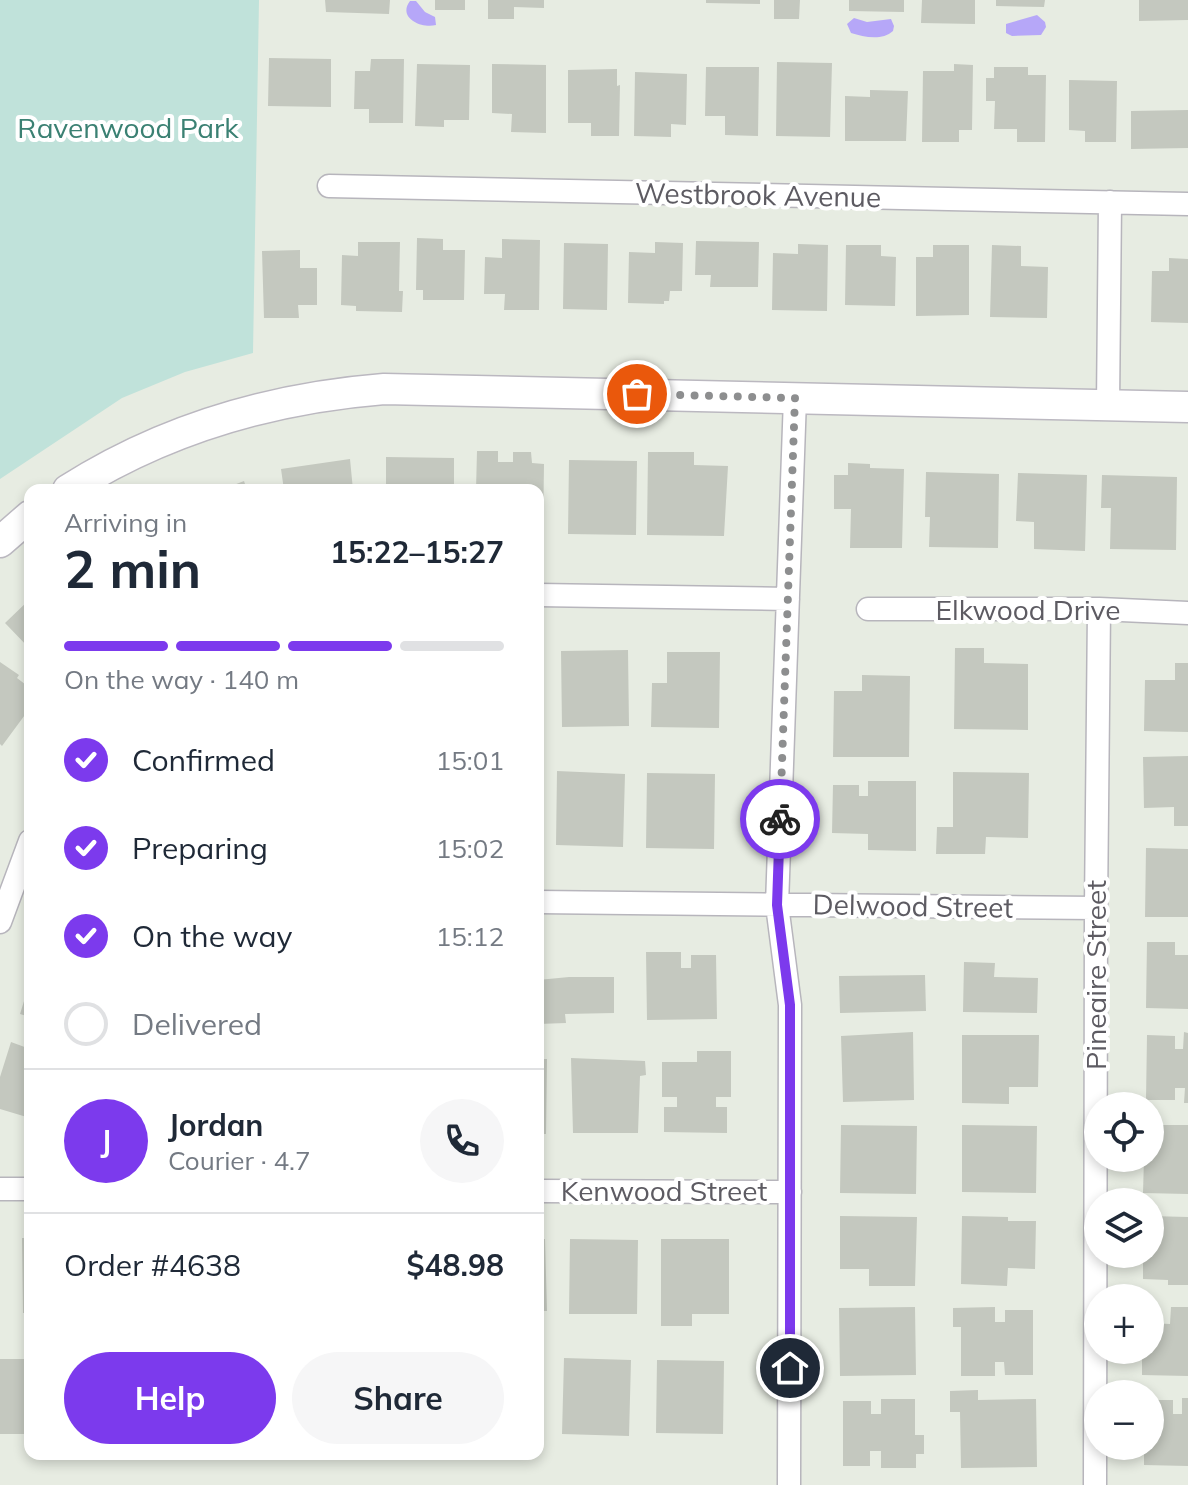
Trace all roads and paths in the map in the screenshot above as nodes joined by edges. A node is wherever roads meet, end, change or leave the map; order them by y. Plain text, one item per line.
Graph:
1 (329, 186) dead end
2 (1110, 202) junction
3 (1188, 204) edge
4 (795, 398) junction
5 (1108, 406) junction
6 (1188, 407) edge
7 (77, 484) edge
8 (24, 521) edge
9 (0, 542) edge
10 (544, 595) edge
11 (788, 599) junction
12 (868, 609) dead end
13 (1099, 609) junction
14 (1188, 613) edge
15 (24, 857) edge
16 (544, 902) edge
17 (777, 905) junction
18 (1096, 908) junction
19 (0, 922) edge
20 (0, 1189) edge
21 (24, 1189) edge
22 (544, 1191) edge
23 (790, 1192) junction
24 (789, 1485) edge
25 (1095, 1485) edge

1 - 2 street, Westbrook Avenue
2 - 3 street, Westbrook Avenue
2 - 5 street
4 - 5 street
4 - 7 street
4 - 11 street
5 - 6 street
8 - 9 street
10 - 11 street
11 - 17 street
12 - 13 street, Elkwood Drive
13 - 14 street, Elkwood Drive
13 - 18 street, Pineaire Street
15 - 19 street
16 - 17 street, Delwood Street
17 - 18 street, Delwood Street
17 - 23 street
18 - 25 street, Pineaire Street
20 - 21 street
22 - 23 street, Kenwood Street
23 - 24 street

